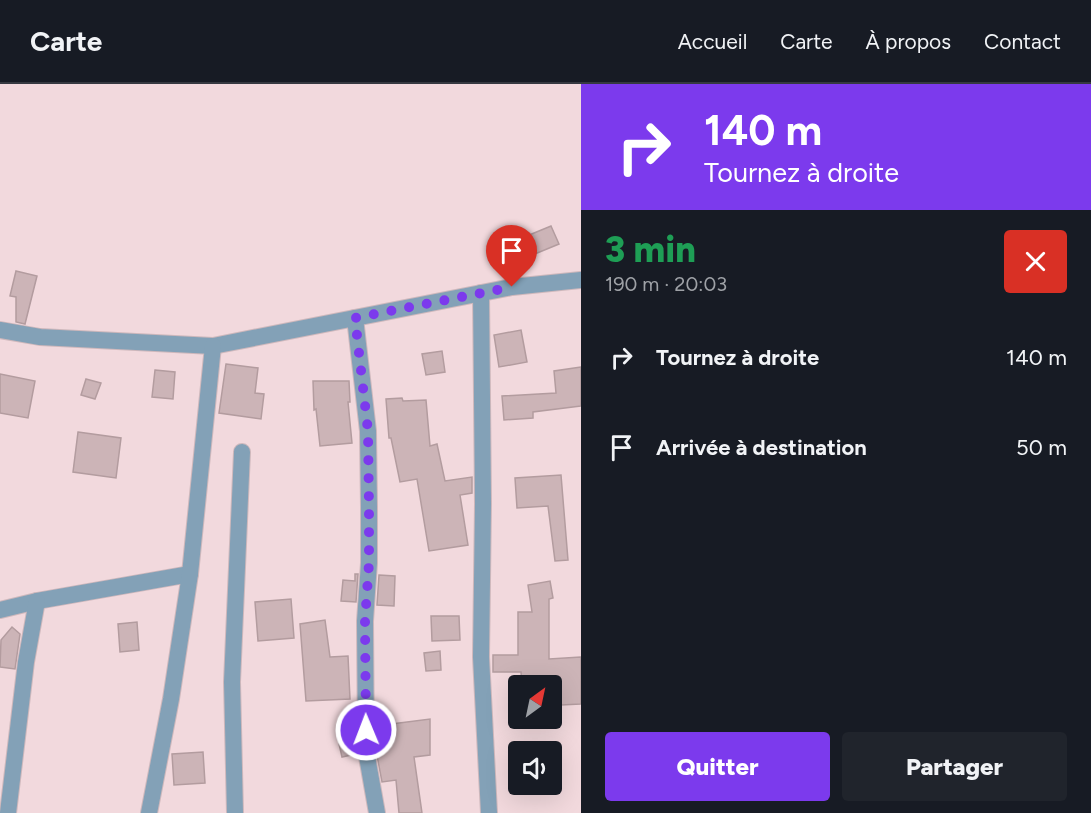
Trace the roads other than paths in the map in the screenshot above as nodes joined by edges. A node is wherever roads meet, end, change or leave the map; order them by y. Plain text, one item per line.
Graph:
1 (581, 280) edge
2 (481, 293) junction
3 (355, 318) junction
4 (0, 330) edge
5 (213, 346) junction
6 (242, 452) dead end
7 (190, 574) junction
8 (37, 601) junction
9 (0, 610) edge
10 (8, 813) edge
11 (149, 813) edge
12 (235, 813) edge
13 (377, 813) edge
14 (489, 813) edge

1 - 2 street
2 - 3 street
2 - 14 street
3 - 5 street
3 - 13 street
4 - 5 street
5 - 7 street
6 - 12 street
7 - 8 street
7 - 11 street
8 - 9 street
8 - 10 street

